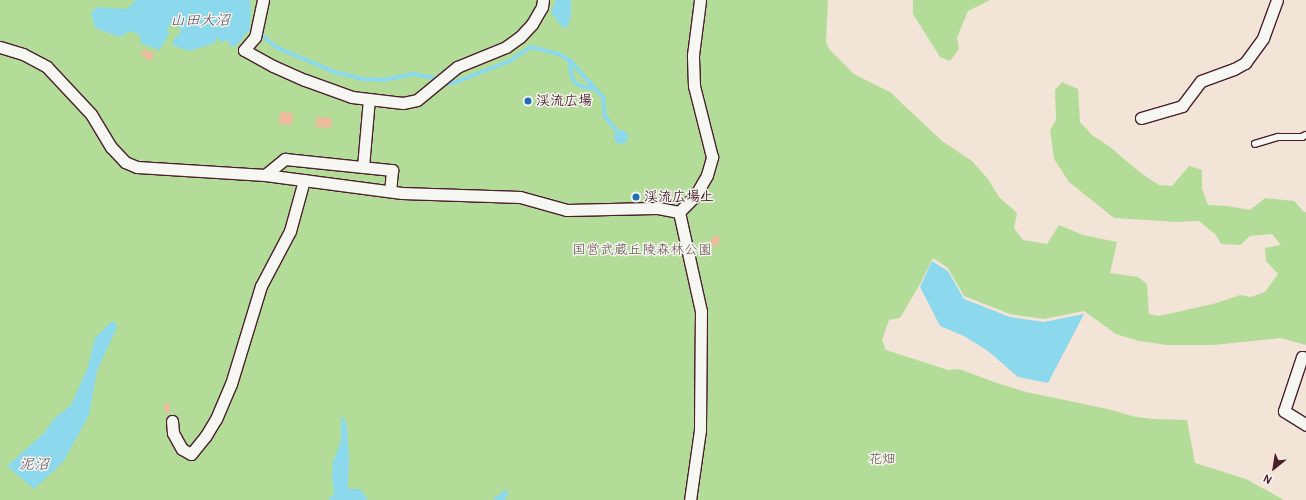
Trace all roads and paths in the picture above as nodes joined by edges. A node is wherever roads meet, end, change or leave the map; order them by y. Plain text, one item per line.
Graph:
1 (263, 0) edge
2 (543, 0) edge
3 (700, 0) edge
4 (1277, 0) edge
5 (0, 47) edge
6 (369, 99) junction
7 (1141, 118) dead end
8 (1306, 135) edge
9 (1255, 144) dead end
10 (363, 167) junction
11 (265, 175) junction
12 (304, 180) junction
13 (390, 191) junction
14 (679, 212) junction
15 (1306, 358) edge
16 (172, 421) dead end
17 (1306, 425) edge
18 (690, 500) edge

1 - 6 street
2 - 6 street
3 - 14 street
4 - 7 street
5 - 11 street
6 - 10 street
8 - 9 lane
10 - 11 street
10 - 13 street
11 - 12 street
12 - 13 street
12 - 16 street
13 - 14 street
14 - 18 street
15 - 17 street

